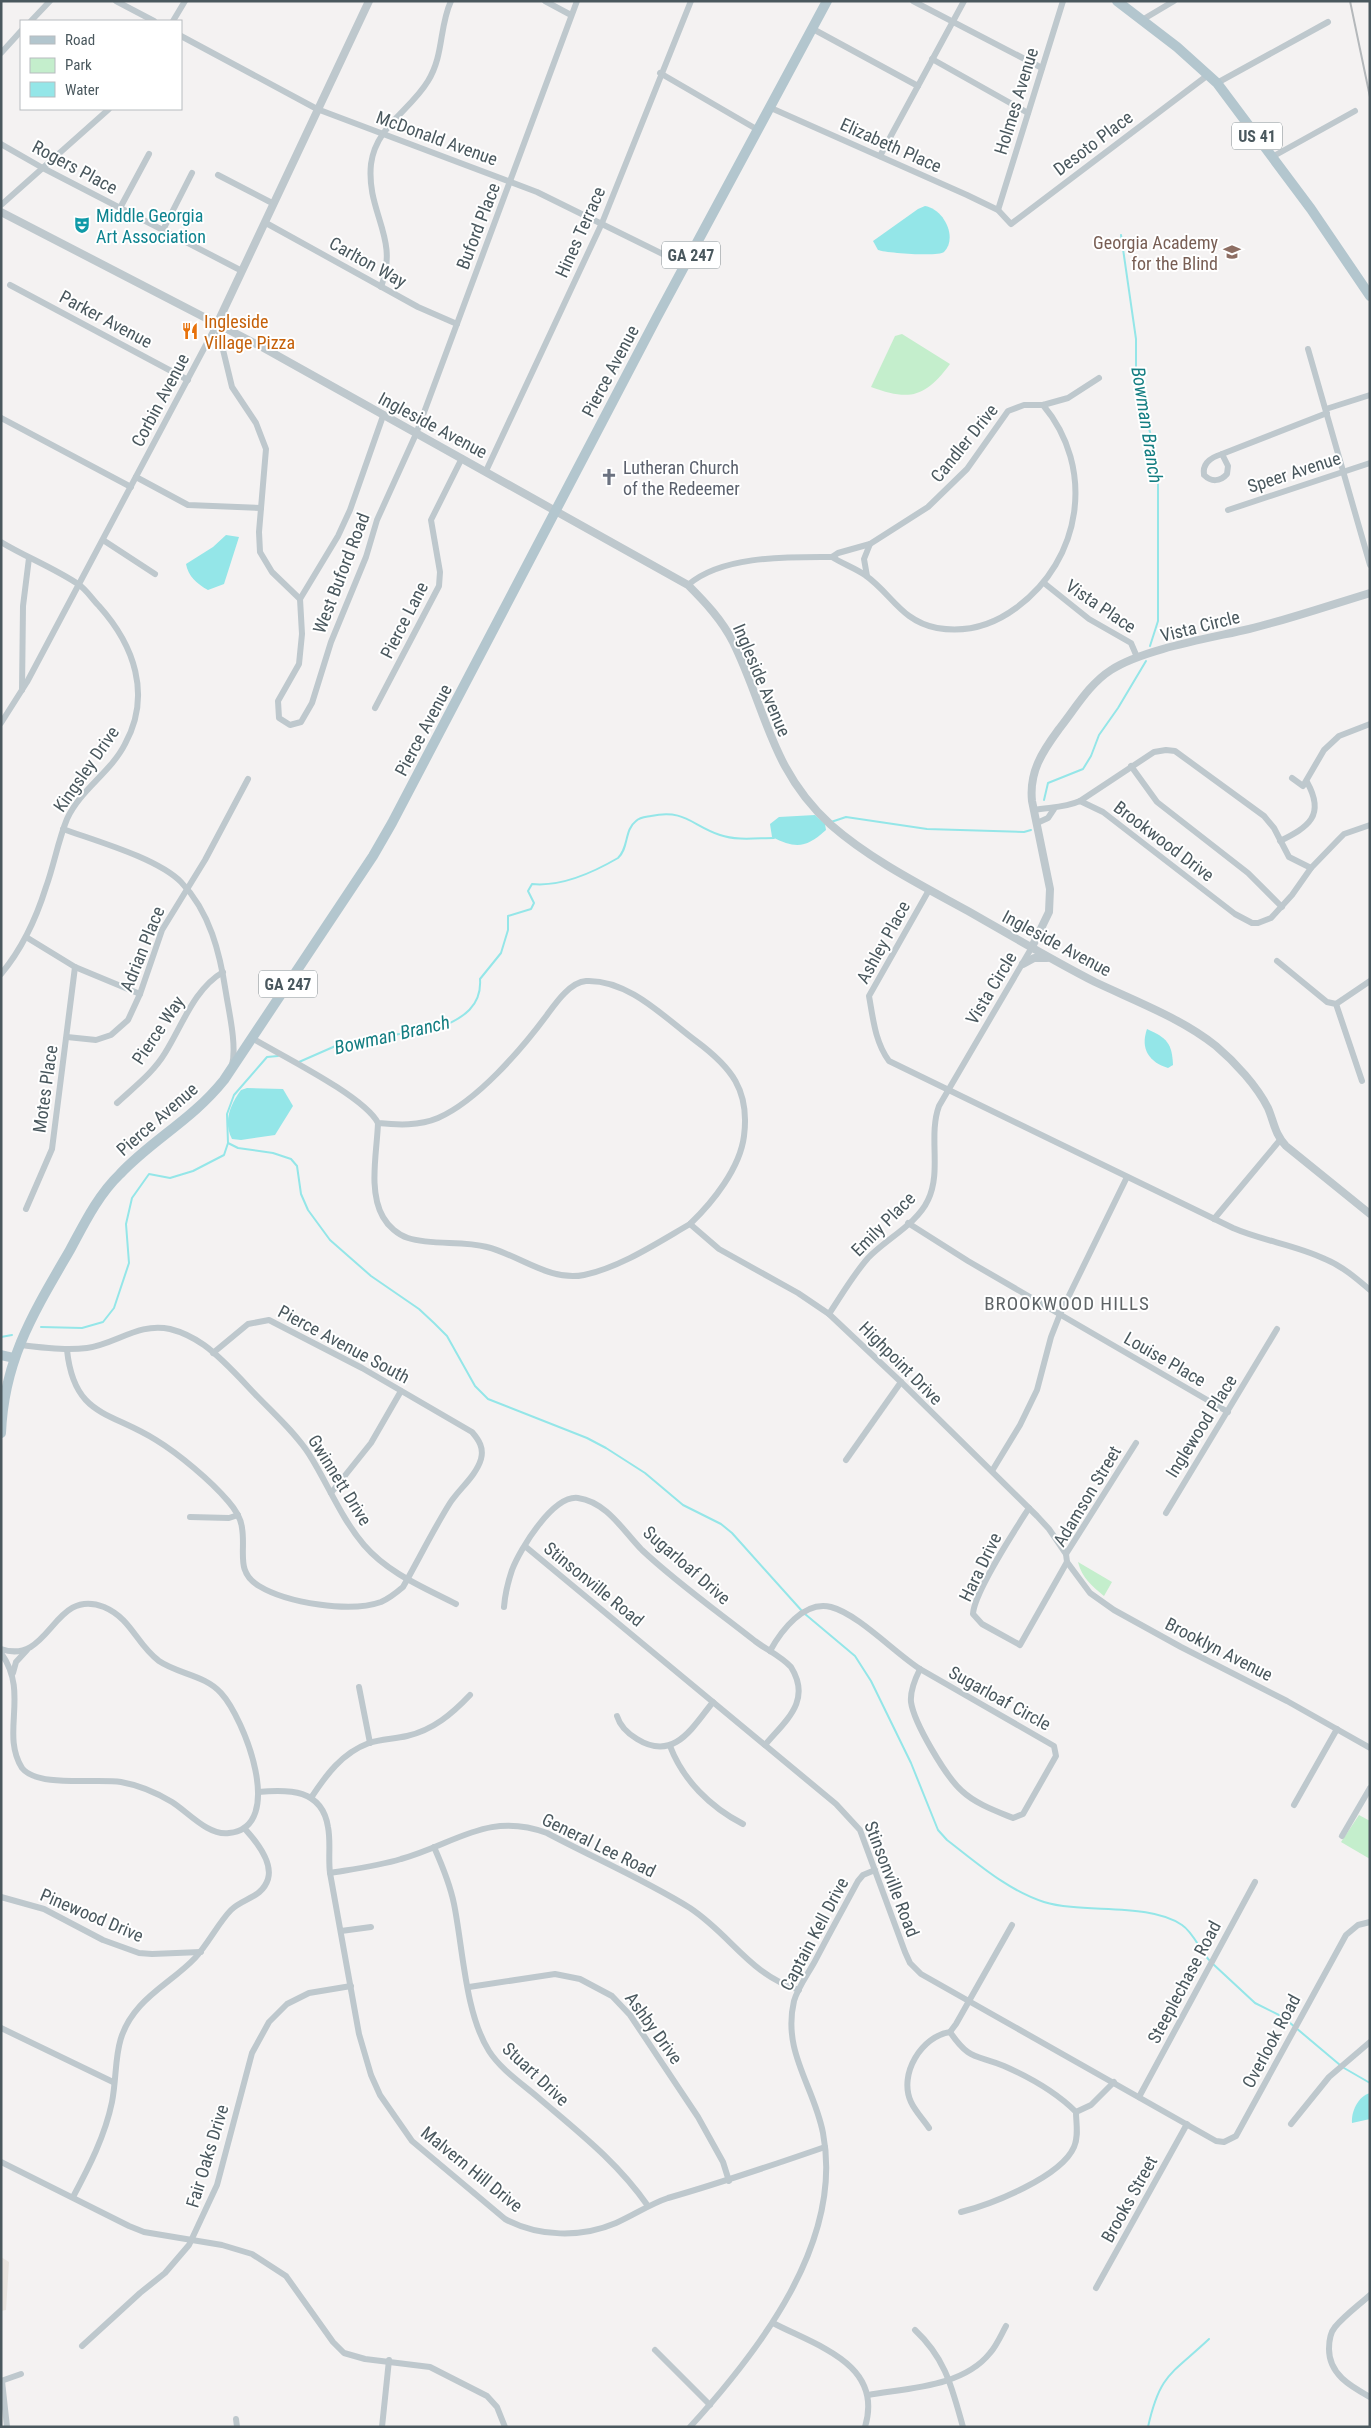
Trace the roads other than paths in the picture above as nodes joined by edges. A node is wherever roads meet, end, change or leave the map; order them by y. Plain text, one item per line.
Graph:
1 (50, 1) edge
2 (116, 1) edge
3 (185, 1) edge
4 (369, 1) edge
5 (451, 1) edge
6 (545, 1) edge
7 (577, 1) edge
8 (691, 1) edge
9 (828, 1) edge
10 (913, 1) edge
11 (964, 1) edge
12 (1063, 1) edge
13 (1117, 1) edge
14 (1174, 1) edge
15 (571, 15) junction
16 (32, 20) edge
17 (152, 20) edge
18 (174, 20) edge
19 (1142, 20) junction
20 (952, 22) junction
21 (1328, 22) dead end
22 (813, 29) junction
23 (20, 32) edge
24 (182, 37) edge
25 (1, 53) edge
26 (932, 60) junction
27 (1042, 68) junction
28 (660, 73) junction
29 (1208, 75) junction
30 (1216, 83) junction
31 (918, 86) junction
32 (771, 108) junction
33 (317, 109) junction
34 (108, 110) edge
35 (1356, 111) dead end
36 (1028, 113) junction
37 (758, 130) junction
38 (382, 134) junction
39 (1, 144) edge
40 (149, 154) dead end
41 (880, 156) junction
42 (1272, 157) junction
43 (41, 168) junction
44 (192, 174) dead end
45 (218, 175) dead end
46 (510, 181) junction
47 (274, 204) junction
48 (1, 205) edge
49 (120, 208) junction
50 (998, 210) junction
51 (1, 212) edge
52 (266, 223) junction
53 (602, 223) junction
54 (163, 230) junction
55 (685, 265) junction
56 (242, 271) junction
57 (10, 285) dead end
58 (381, 287) junction
59 (1370, 296) edge
60 (217, 324) junction
61 (457, 324) junction
62 (1308, 349) dead end
63 (1099, 378) dead end
64 (188, 380) junction
65 (1370, 395) edge
66 (1043, 405) junction
67 (1326, 411) junction
68 (383, 416) junction
69 (1, 418) edge
70 (416, 434) junction
71 (1222, 454) junction
72 (462, 458) junction
73 (1370, 463) edge
74 (486, 471) junction
75 (1343, 472) junction
76 (136, 478) junction
77 (130, 487) junction
78 (261, 508) junction
79 (556, 509) junction
80 (1228, 510) dead end
81 (102, 540) junction
82 (1, 542) edge
83 (870, 544) junction
84 (832, 557) junction
85 (29, 558) junction
86 (1370, 565) edge
87 (155, 574) dead end
88 (867, 576) junction
89 (1044, 583) junction
90 (79, 585) junction
91 (688, 585) junction
92 (1370, 593) edge
93 (300, 598) junction
94 (1137, 657) junction
95 (22, 690) junction
96 (375, 708) dead end
97 (1, 723) edge
98 (1370, 724) edge
99 (1131, 766) junction
100 (1292, 778) dead end
101 (248, 779) dead end
102 (1307, 782) junction
103 (1080, 801) junction
104 (1054, 809) junction
105 (1034, 810) junction
106 (1037, 823) junction
107 (1370, 825) edge
108 (63, 828) junction
109 (1280, 842) junction
110 (1311, 868) junction
111 (186, 889) junction
112 (929, 890) junction
113 (1282, 907) junction
114 (26, 937) junction
115 (1032, 947) junction
116 (1050, 958) junction
117 (1277, 961) dead end
118 (1023, 964) junction
119 (75, 967) junction
120 (223, 972) junction
121 (1, 974) edge
122 (1370, 980) edge
123 (140, 994) junction
124 (1336, 1004) junction
125 (67, 1037) junction
126 (252, 1038) junction
127 (230, 1071) junction
128 (1362, 1082) dead end
129 (949, 1090) junction
130 (116, 1102) dead end
131 (378, 1123) junction
132 (1280, 1140) junction
133 (1127, 1177) junction
134 (26, 1209) dead end
135 (1370, 1214) edge
136 (1214, 1219) junction
137 (908, 1223) junction
138 (690, 1224) junction
139 (1370, 1290) edge
140 (829, 1314) junction
141 (1060, 1314) junction
142 (1277, 1329) dead end
143 (19, 1345) junction
144 (67, 1350) junction
145 (213, 1352) junction
146 (1, 1355) edge
147 (14, 1358) junction
148 (901, 1382) junction
149 (401, 1391) junction
150 (2, 1412) edge
151 (1228, 1412) junction
152 (1, 1433) edge
153 (1136, 1443) dead end
154 (846, 1460) dead end
155 (992, 1471) junction
156 (332, 1493) junction
157 (1028, 1508) junction
158 (1166, 1513) dead end
159 (238, 1515) junction
160 (190, 1517) dead end
161 (526, 1547) junction
162 (1066, 1554) junction
163 (1067, 1562) junction
164 (408, 1579) junction
165 (456, 1604) dead end
166 (504, 1607) dead end
167 (1036, 1616) joint
168 (27, 1650) junction
169 (1, 1651) edge
170 (770, 1651) junction
171 (920, 1669) junction
172 (12, 1674) junction
173 (359, 1687) dead end
174 (470, 1695) dead end
175 (713, 1702) junction
176 (617, 1716) dead end
177 (1337, 1729) junction
178 (370, 1743) junction
179 (765, 1745) junction
180 (670, 1746) junction
181 (1370, 1748) edge
182 (1370, 1788) edge
183 (258, 1792) junction
184 (311, 1798) junction
185 (1294, 1805) dead end
186 (742, 1824) dead end
187 (245, 1829) junction
188 (1342, 1836) dead end
189 (434, 1846) junction
190 (875, 1870) junction
191 (330, 1873) junction
192 (1255, 1882) dead end
193 (1, 1898) edge
194 (1370, 1922) edge
195 (1012, 1924) dead end
196 (371, 1927) dead end
197 (341, 1931) junction
198 (201, 1952) junction
199 (351, 1986) junction
200 (469, 1987) junction
201 (799, 1990) junction
202 (970, 2001) junction
203 (1, 2028) edge
204 (950, 2032) junction
205 (1370, 2042) edge
206 (113, 2082) junction
207 (1114, 2082) junction
208 (1139, 2097) junction
209 (1076, 2112) junction
210 (1187, 2124) junction
211 (1291, 2124) dead end
212 (929, 2128) dead end
213 (825, 2147) junction
214 (1, 2162) edge
215 (729, 2181) junction
216 (73, 2197) junction
217 (648, 2206) junction
218 (961, 2212) dead end
219 (192, 2240) junction
220 (1096, 2288) dead end
221 (1370, 2295) edge
222 (773, 2324) junction
223 (1006, 2326) dead end
224 (915, 2330) dead end
225 (82, 2346) dead end
226 (655, 2350) dead end
227 (390, 2360) junction
228 (21, 2374) dead end
229 (949, 2380) junction
230 (1, 2381) edge
231 (868, 2395) junction
232 (1370, 2397) edge
233 (710, 2405) junction
234 (236, 2419) dead end
235 (8, 2427) edge
236 (237, 2427) edge
237 (382, 2427) edge
238 (506, 2427) edge
239 (690, 2427) edge
240 (865, 2427) edge
241 (963, 2427) edge

1 - 16 street
2 - 17 street
3 - 18 street
4 - 33 street, Corbin Avenue
5 - 38 street
6 - 15 street
7 - 15 street, Buford Place
8 - 28 street, Hines Terrace
9 - 22 main road, Pierce Avenue / GA 247
10 - 20 street
11 - 20 street
12 - 27 street, Holmes Avenue
13 - 19 main road, US 41
14 - 19 street
15 - 46 street, Buford Place
19 - 29 main road, US 41
20 - 26 street
20 - 27 street
21 - 30 street
22 - 31 street
22 - 32 main road, Pierce Avenue / GA 247
23 - 25 street
24 - 33 street, McDonald Avenue
26 - 31 street
26 - 36 street
27 - 36 street, Holmes Avenue
28 - 37 street
28 - 53 street, Hines Terrace
29 - 30 main road, US 41
29 - 50 street, Desoto Place
30 - 42 main road, US 41
31 - 41 street
32 - 37 main road, Pierce Avenue / GA 247
32 - 41 street, Elizabeth Place
33 - 38 street, McDonald Avenue
33 - 47 street, Corbin Avenue
34 - 43 street
35 - 42 street
36 - 50 street, Holmes Avenue
37 - 55 main road, Pierce Avenue / GA 247
38 - 46 street, McDonald Avenue
38 - 58 street
39 - 43 street, Rogers Place
40 - 49 street
41 - 50 street, Elizabeth Place
42 - 59 main road, US 41
43 - 48 street
43 - 49 street, Rogers Place
44 - 54 street
45 - 47 street
46 - 53 street, McDonald Avenue
46 - 61 street, Buford Place
47 - 52 street, Corbin Avenue
49 - 54 street, Rogers Place
51 - 60 street, Ingleside Avenue
52 - 56 street, Corbin Avenue
52 - 58 street, Carlton Way
53 - 55 street, McDonald Avenue
53 - 74 street, Hines Terrace
54 - 56 street, Rogers Place
55 - 79 main road, Pierce Avenue / GA 247
56 - 60 street, Corbin Avenue
57 - 64 street, Parker Avenue
58 - 61 street, Carlton Way
60 - 64 street, Corbin Avenue
60 - 68 street, Ingleside Avenue
60 - 78 street
61 - 70 street, Buford Place
62 - 67 street
63 - 66 street, Candler Drive
64 - 76 street, Corbin Avenue
65 - 67 street
66 - 83 street, Candler Drive
66 - 89 street
67 - 71 street
67 - 75 street
68 - 70 street, Ingleside Avenue
68 - 93 street
69 - 77 street
70 - 72 street, Ingleside Avenue
70 - 93 street, West Buford Road
71 - 71 street
72 - 74 street, Ingleside Avenue
72 - 96 street, Pierce Lane
73 - 75 street, Speer Avenue
74 - 79 street, Ingleside Avenue
75 - 80 street, Speer Avenue
75 - 86 street
76 - 77 street, Corbin Avenue
76 - 78 street
77 - 81 street, Corbin Avenue
78 - 93 street
79 - 91 street, Ingleside Avenue
79 - 126 main road, Pierce Avenue / GA 247
81 - 87 street
81 - 90 street, Corbin Avenue
82 - 85 street, Kingsley Drive
83 - 84 street, Candler Drive
83 - 88 street
84 - 88 street
84 - 91 street, Candler Drive
85 - 90 street, Kingsley Drive
85 - 95 street
88 - 89 street
89 - 94 street, Vista Place
90 - 95 street, Corbin Avenue
90 - 108 street, Kingsley Drive
91 - 112 street, Ingleside Avenue
92 - 94 street, Vista Circle
94 - 105 street, Vista Circle
95 - 97 street, Corbin Avenue
98 - 102 street
99 - 103 street
99 - 109 street
99 - 113 street
100 - 102 street
101 - 111 street, Adrian Place
102 - 109 street
103 - 104 street
103 - 113 street, Brookwood Drive
104 - 105 street
104 - 106 street
105 - 106 street, Vista Circle
106 - 115 street, Vista Circle
107 - 110 street
108 - 111 street
108 - 114 street, Kingsley Drive
109 - 110 street
110 - 113 street
111 - 120 street
111 - 123 street, Adrian Place
112 - 115 street, Ingleside Avenue
112 - 129 street, Ashley Place
114 - 119 street
114 - 121 street, Kingsley Drive
115 - 116 street, Ingleside Avenue
115 - 118 street, Vista Circle
116 - 118 street
116 - 132 street, Ingleside Avenue
117 - 124 street
118 - 129 street, Vista Circle
119 - 123 street
119 - 125 street, Motes Place
120 - 127 street
120 - 130 street, Pierce Way
122 - 124 street
123 - 125 street, Adrian Place
124 - 128 street
125 - 134 street, Motes Place
126 - 127 main road, Pierce Avenue / GA 247
126 - 131 street
127 - 143 main road, Pierce Avenue / GA 247
129 - 133 street
129 - 137 street, Emily Place
131 - 138 street
131 - 138 street
132 - 135 street, Ingleside Avenue
132 - 136 street
133 - 136 street
133 - 141 street
136 - 139 street
137 - 140 street, Emily Place
137 - 141 street, Louise Place
138 - 140 street, Highpoint Drive
140 - 148 street, Highpoint Drive
141 - 151 street, Louise Place
141 - 155 street
142 - 151 street, Inglewood Place
143 - 144 street
143 - 147 main road, Pierce Avenue / GA 247
144 - 145 street
144 - 159 street
145 - 149 street, Pierce Avenue South
145 - 156 street, Gwinnett Drive
146 - 147 main road
147 - 150 main road, Pierce Avenue / GA 247
148 - 154 street
148 - 155 street, Highpoint Drive
149 - 156 street
149 - 164 street, Pierce Avenue South
150 - 152 main road, Pierce Avenue / GA 247
151 - 158 street, Inglewood Place
153 - 162 street, Adamson Street
155 - 157 street, Highpoint Drive
156 - 164 street, Gwinnett Drive
157 - 162 street, Highpoint Drive
157 - 167 street, Hara Drive
159 - 160 street
159 - 164 street
161 - 166 street, Sugarloaf Drive
161 - 170 street, Sugarloaf Drive
161 - 175 street, Stinsonville Road
162 - 163 street, Adamson Street
163 - 167 street, Adamson Street
163 - 177 street, Brooklyn Avenue
164 - 165 street, Gwinnett Drive
168 - 169 street
168 - 172 street
168 - 183 street
169 - 172 street
170 - 171 street, Sugarloaf Circle
170 - 179 street, Sugarloaf Drive
171 - 171 street, Sugarloaf Circle
172 - 187 street
173 - 178 street
174 - 178 street
175 - 179 street, Stinsonville Road
175 - 180 street
176 - 180 street
177 - 181 street, Brooklyn Avenue
177 - 185 street
178 - 184 street
179 - 190 street, Stinsonville Road
180 - 186 street
182 - 188 street
183 - 184 street
183 - 187 street
184 - 191 street, Malvern Hill Drive
187 - 198 street
189 - 191 street, General Lee Road
189 - 200 street, Stuart Drive
189 - 201 street, General Lee Road
190 - 201 street, Captain Kell Drive
190 - 202 street, Stinsonville Road
191 - 197 street, Malvern Hill Drive
192 - 208 street, Steeplechase Road
193 - 198 street, Pinewood Drive
194 - 210 street, Overlook Road
195 - 202 street
196 - 197 street
197 - 199 street, Malvern Hill Drive
198 - 206 street
199 - 217 street, Malvern Hill Drive
199 - 219 street, Fair Oaks Drive
200 - 215 street, Ashby Drive
200 - 217 street, Stuart Drive
201 - 213 street, Captain Kell Drive
202 - 204 street
202 - 207 street, Stinsonville Road
203 - 206 street
204 - 209 street
204 - 212 street
205 - 211 street
206 - 216 street
207 - 208 street, Stinsonville Road
207 - 209 street
208 - 210 street, Stinsonville Road
209 - 218 street
210 - 220 street, Brooks Street
213 - 215 street, Malvern Hill Drive
213 - 222 street, Captain Kell Drive
214 - 216 street
215 - 217 street, Malvern Hill Drive
216 - 219 street
219 - 225 street, Fair Oaks Drive
219 - 227 street
221 - 232 street
222 - 231 street
222 - 233 street, Captain Kell Drive
223 - 229 street
224 - 229 street
226 - 233 street
227 - 237 street
227 - 238 street
228 - 230 street
229 - 231 street
229 - 241 street
230 - 235 street
231 - 240 street
233 - 239 street, Captain Kell Drive
234 - 236 street

